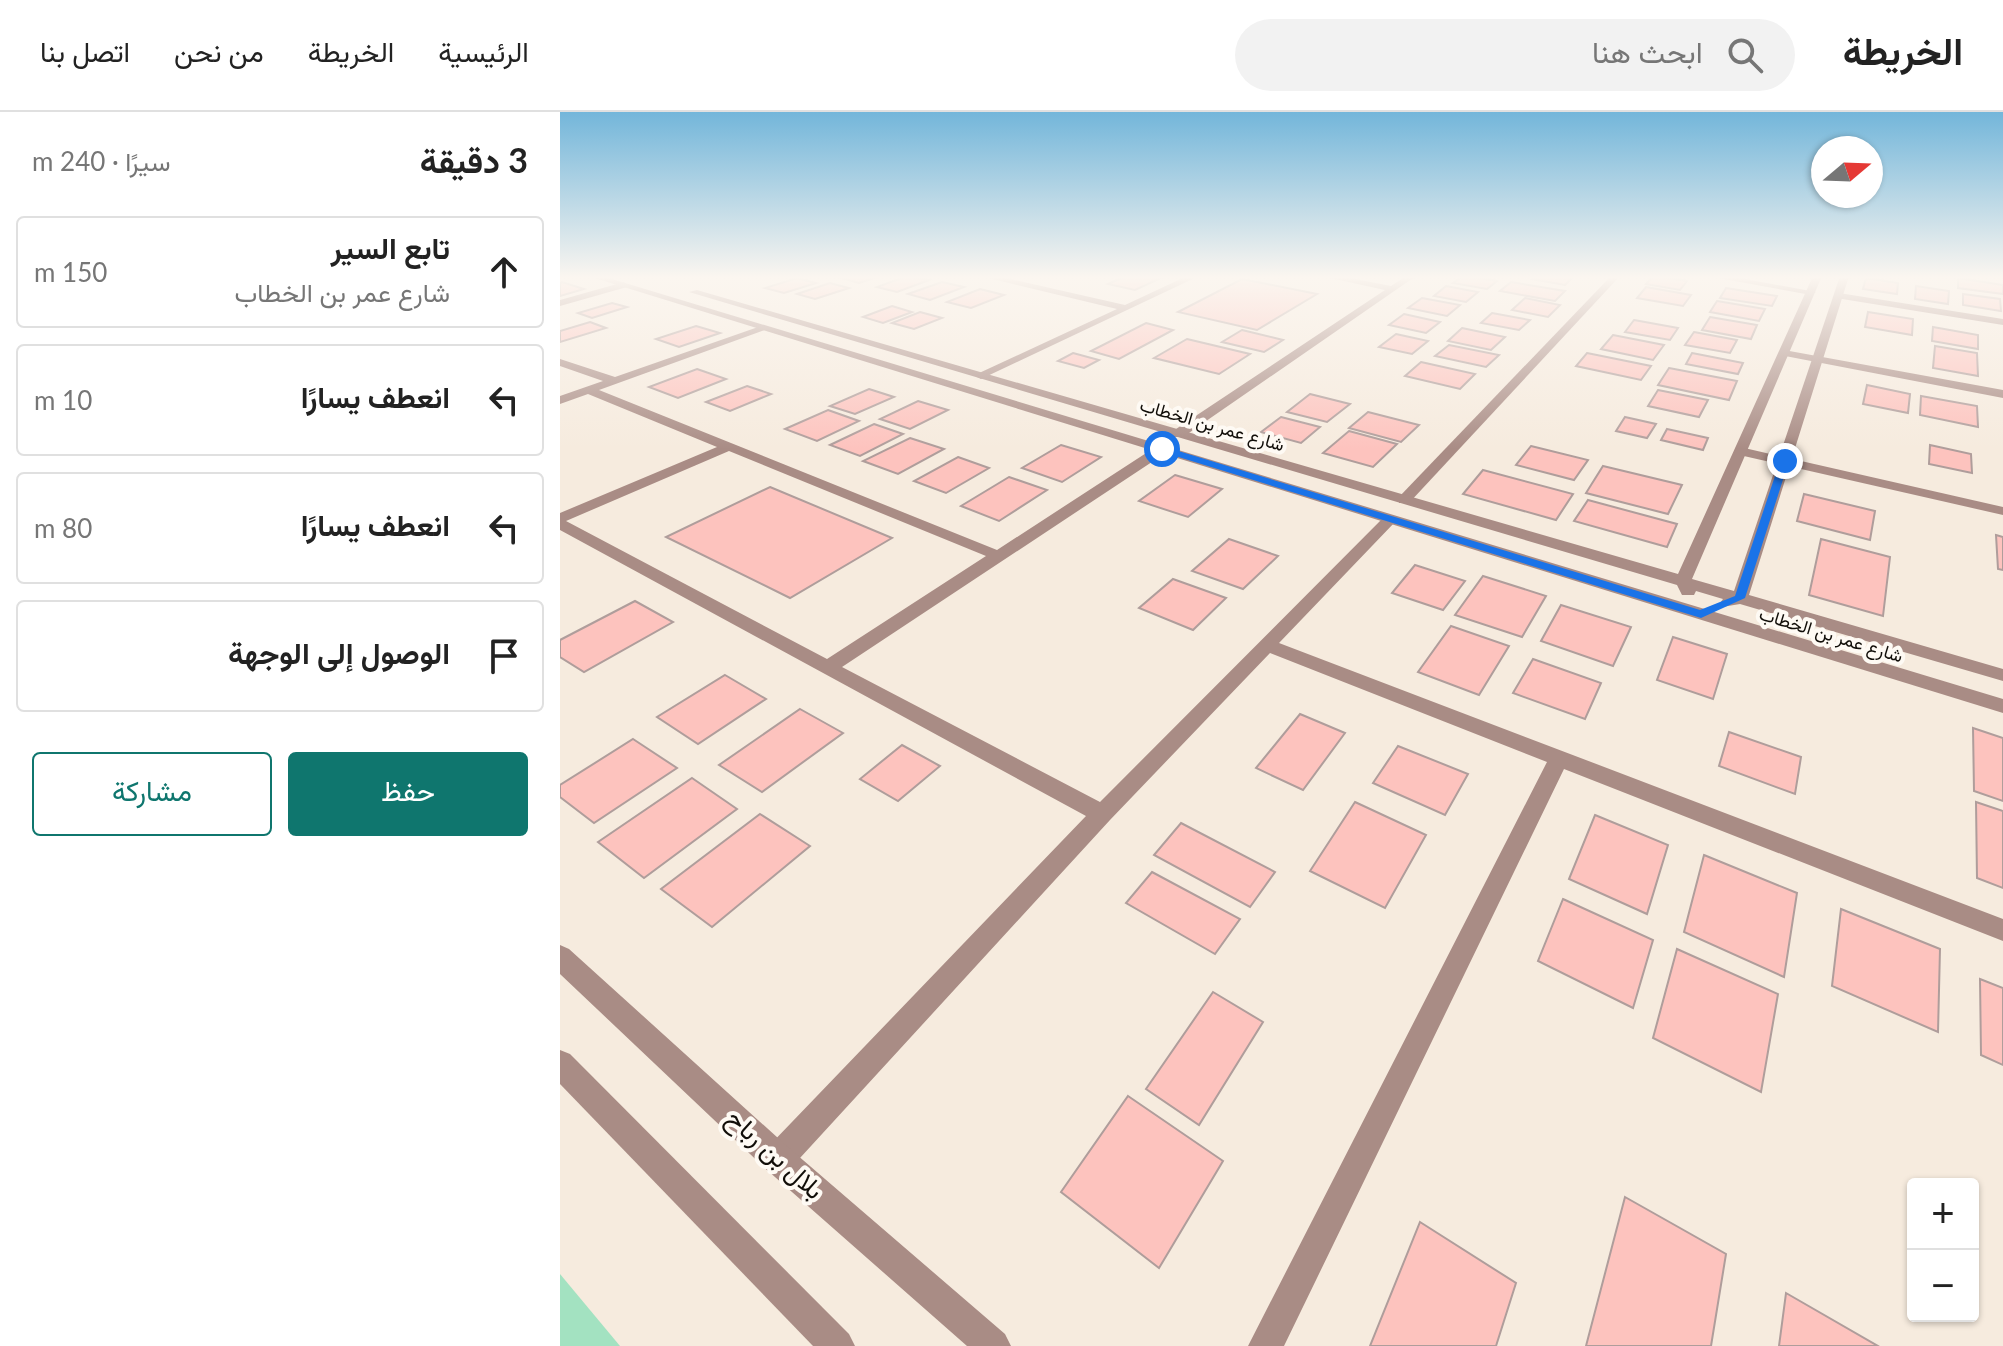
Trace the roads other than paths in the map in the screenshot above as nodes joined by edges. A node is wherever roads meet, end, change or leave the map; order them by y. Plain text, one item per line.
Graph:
1 (749, 334) edge
2 (783, 334) edge
3 (836, 334) edge
4 (1071, 334) edge
5 (1327, 334) edge
6 (1562, 334) edge
7 (1793, 334) edge
8 (1826, 334) edge
9 (1784, 353) junction
10 (1818, 359) junction
11 (560, 362) edge
12 (981, 376) junction
13 (615, 381) junction
14 (588, 390) junction
15 (2003, 394) edge
16 (560, 400) edge
17 (1178, 434) junction
18 (728, 447) junction
19 (1162, 449) junction
20 (1740, 451) junction
21 (1785, 461) junction
22 (1397, 509) junction
23 (2003, 511) edge
24 (560, 521) edge
25 (999, 556) junction
26 (1683, 581) junction
27 (1740, 598) junction
28 (1701, 614) junction
29 (1267, 645) junction
30 (828, 667) junction
31 (2003, 675) edge
32 (2003, 706) edge
33 (1559, 758) junction
34 (1102, 814) junction
35 (2003, 930) edge
36 (560, 957) edge
37 (560, 1064) edge
38 (778, 1159) junction
39 (837, 1346) edge
40 (993, 1346) edge
41 (1266, 1346) edge

1 - 13 street
2 - 19 street, شارع عمر بن الخطاب
3 - 12 street, شارع عمر بن الخطاب
4 - 12 street
5 - 17 street
6 - 22 street
7 - 9 street
8 - 10 street
9 - 10 street
9 - 20 street
10 - 15 street
10 - 21 street
11 - 13 street
12 - 17 street, شارع عمر بن الخطاب
13 - 14 street
14 - 16 street
14 - 18 street
17 - 22 street, شارع عمر بن الخطاب
18 - 24 street
18 - 25 street
19 - 22 street, شارع عمر بن الخطاب
19 - 25 street
20 - 21 street
20 - 26 street
21 - 23 street
21 - 27 street
22 - 26 street, شارع عمر بن الخطاب
22 - 28 street, شارع عمر بن الخطاب
22 - 29 street
24 - 30 street
25 - 30 street
26 - 27 street, شارع عمر بن الخطاب
26 - 28 street
27 - 28 street
27 - 31 street, شارع عمر بن الخطاب
28 - 32 street, شارع عمر بن الخطاب
29 - 33 street
29 - 34 street
30 - 34 street
33 - 35 street
33 - 41 street
34 - 38 street
36 - 38 street, بلال بن رباح
37 - 39 street
38 - 40 street, بلال بن رباح

